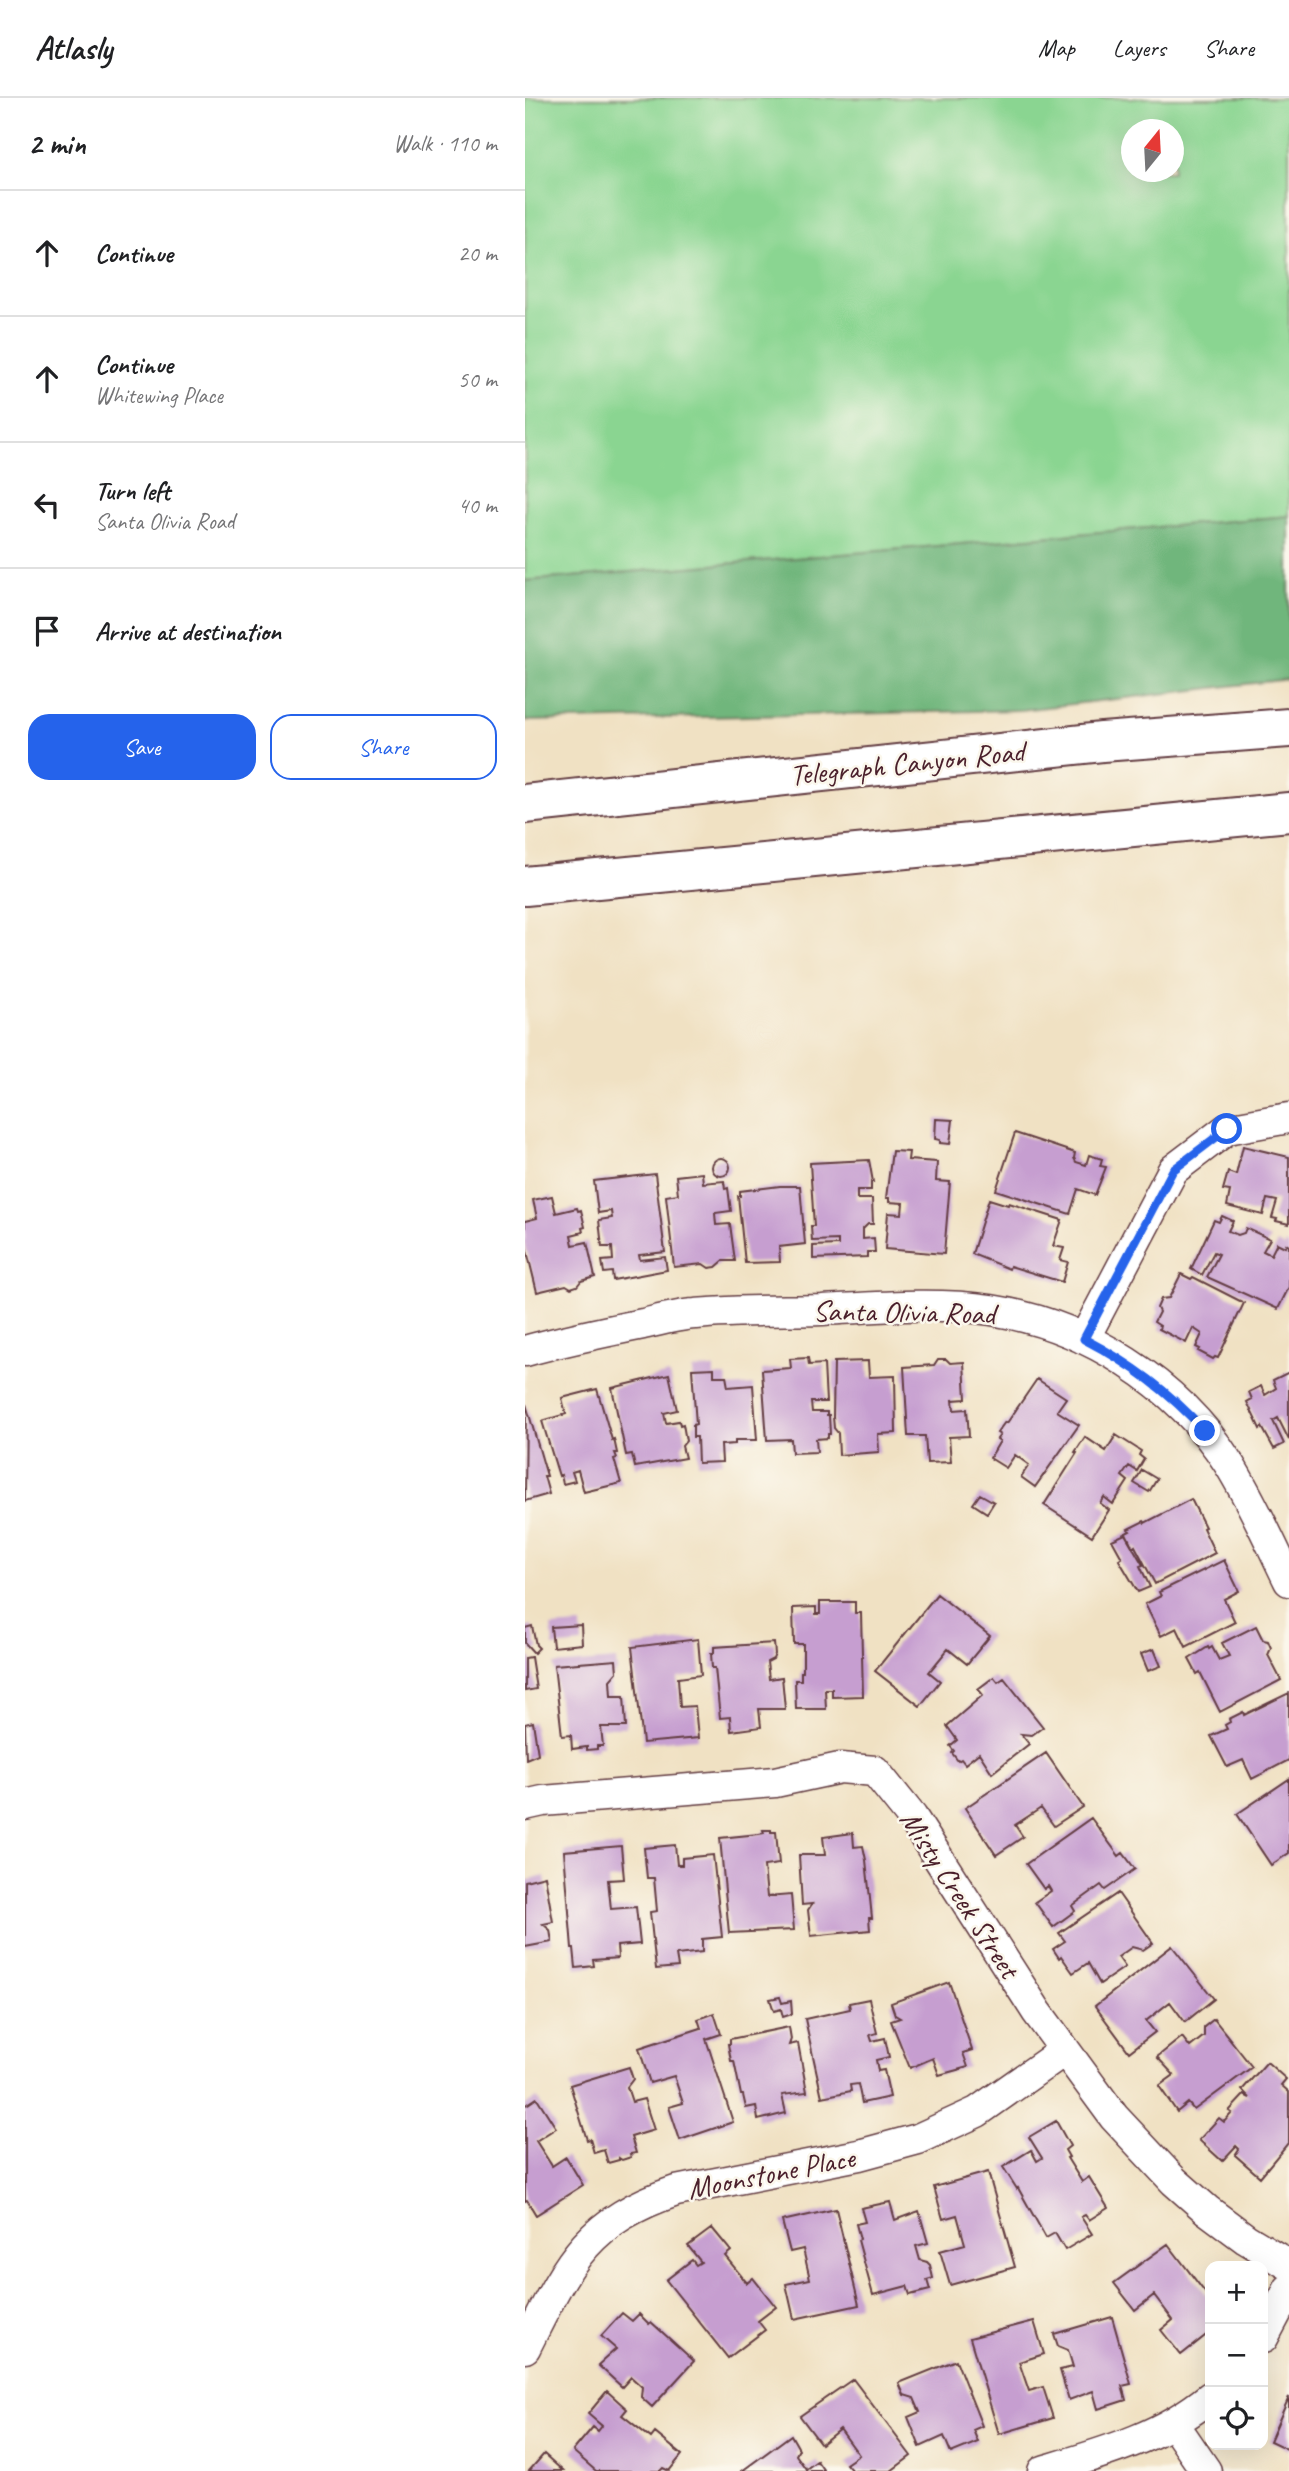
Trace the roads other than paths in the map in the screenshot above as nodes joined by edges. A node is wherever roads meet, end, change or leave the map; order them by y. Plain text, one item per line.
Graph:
1 (1289, 728) edge
2 (525, 804) edge
3 (1289, 812) edge
4 (525, 886) edge
5 (1289, 1118) edge
6 (1084, 1339) junction
7 (525, 1351) edge
8 (1289, 1581) edge
9 (525, 1805) edge
10 (1065, 2050) junction
11 (1289, 2265) edge
12 (1289, 2289) edge
13 (1268, 2329) edge
14 (525, 2348) edge
15 (1205, 2401) edge
16 (1174, 2424) junction
17 (1043, 2471) edge
18 (1206, 2471) edge

1 - 2 main road, Telegraph Canyon Road
3 - 4 main road
5 - 6 street
6 - 7 street, Santa Olivia Road
6 - 8 street, Santa Olivia Road
9 - 10 street, Misty Creek Street
10 - 11 street, Misty Creek Street
10 - 14 street, Moonstone Place
12 - 13 street
15 - 16 street
16 - 17 street
16 - 18 street

